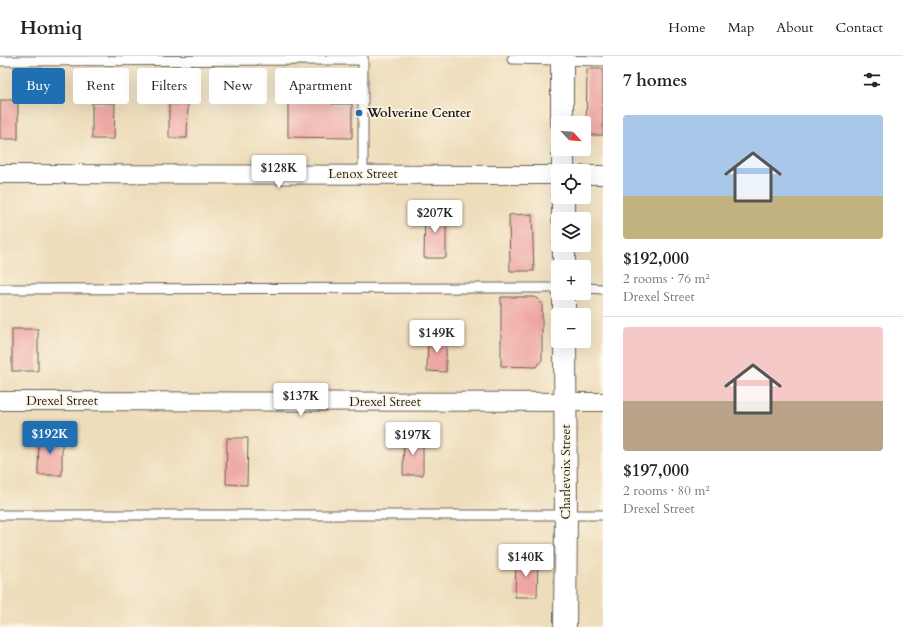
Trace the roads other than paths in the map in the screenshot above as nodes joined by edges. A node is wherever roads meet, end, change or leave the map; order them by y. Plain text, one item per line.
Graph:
1 (363, 58) edge
2 (512, 59) dead end
3 (562, 59) edge
4 (0, 61) edge
5 (603, 61) edge
6 (562, 116) edge
7 (0, 174) edge
8 (363, 174) junction
9 (551, 175) edge
10 (591, 175) edge
11 (603, 175) edge
12 (551, 288) edge
13 (591, 288) edge
14 (603, 288) edge
15 (0, 289) edge
16 (565, 348) edge
17 (0, 401) edge
18 (565, 402) junction
19 (603, 402) edge
20 (0, 515) edge
21 (566, 515) junction
22 (603, 515) edge
23 (565, 627) edge

1 - 4 lane
1 - 8 lane
2 - 3 lane
3 - 5 lane
3 - 6 street
7 - 8 street, Lenox Street
8 - 9 street, Lenox Street
10 - 11 street
12 - 15 lane
13 - 14 lane
16 - 18 street, Charlevoix Street
17 - 18 street, Drexel Street
18 - 19 street, Drexel Street
18 - 21 street, Charlevoix Street
20 - 21 lane
21 - 22 lane
21 - 23 street, Charlevoix Street

